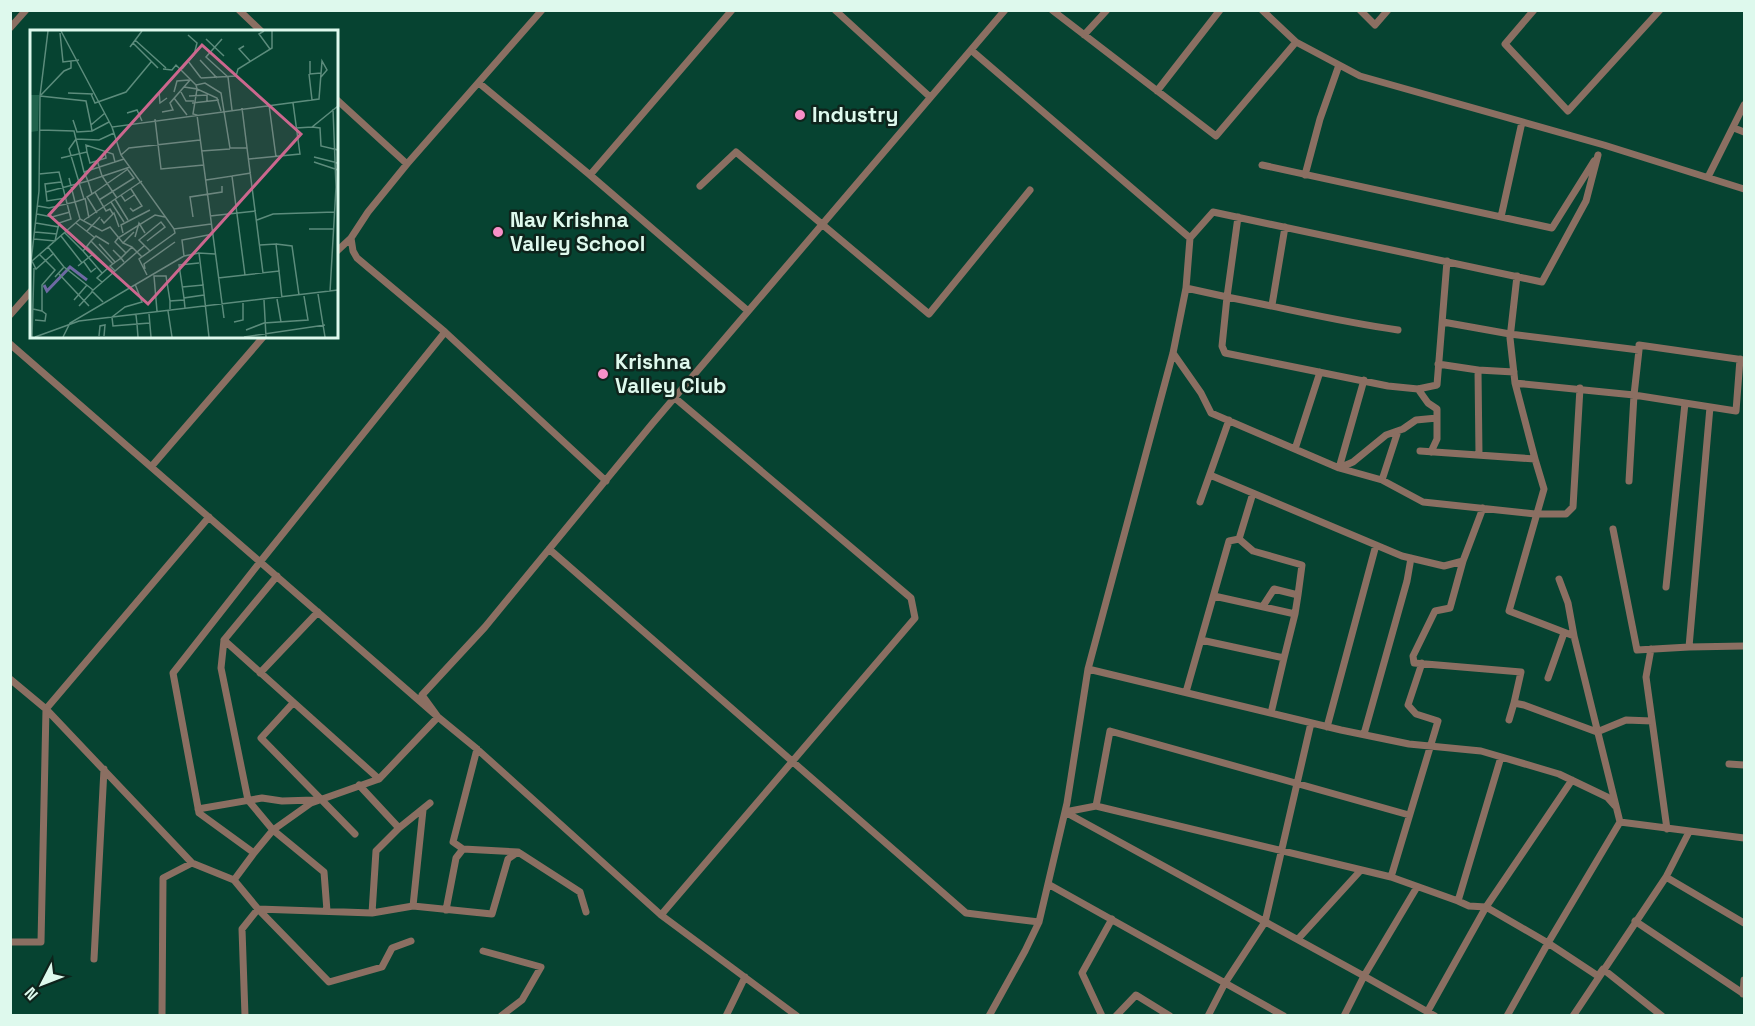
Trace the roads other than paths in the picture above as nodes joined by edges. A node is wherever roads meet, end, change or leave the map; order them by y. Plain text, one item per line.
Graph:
1 (26, 10) edge
2 (239, 10) edge
3 (542, 10) edge
4 (732, 10) edge
5 (835, 10) edge
6 (1005, 10) edge
7 (1052, 10) edge
8 (1107, 10) edge
9 (1220, 10) edge
10 (1262, 10) edge
11 (1360, 10) edge
12 (1388, 10) edge
13 (1534, 10) edge
14 (1660, 10) edge
15 (10, 28) edge
16 (253, 28) edge
17 (1084, 35) junction
18 (1296, 42) junction
19 (971, 50) junction
20 (1339, 64) junction
21 (479, 83) junction
22 (1157, 91) junction
23 (930, 97) junction
24 (338, 101) edge
25 (1744, 105) edge
26 (1522, 122) junction
27 (1734, 128) junction
28 (1744, 132) edge
29 (1604, 146) junction
30 (1598, 155) junction
31 (407, 164) junction
32 (1262, 165) dead end
33 (590, 175) junction
34 (1305, 175) junction
35 (1708, 177) junction
36 (700, 186) dead end
37 (1744, 189) edge
38 (1030, 190) dead end
39 (1238, 217) junction
40 (1501, 217) junction
41 (822, 223) junction
42 (1286, 227) junction
43 (351, 238) junction
44 (1190, 238) junction
45 (338, 250) edge
46 (1447, 261) junction
47 (1517, 276) junction
48 (1186, 288) junction
49 (30, 292) edge
50 (1227, 297) junction
51 (1272, 306) junction
52 (748, 311) junction
53 (10, 315) edge
54 (1443, 322) junction
55 (1398, 330) dead end
56 (445, 332) junction
57 (1510, 334) junction
58 (262, 338) edge
59 (10, 344) edge
60 (1639, 350) junction
61 (1173, 353) junction
62 (1742, 360) edge
63 (1438, 364) junction
64 (1478, 370) junction
65 (1320, 372) junction
66 (1514, 372) junction
67 (1364, 380) junction
68 (1515, 383) junction
69 (1580, 388) junction
70 (1418, 389) junction
71 (1634, 395) junction
72 (675, 398) junction
73 (1685, 403) junction
74 (1710, 407) junction
75 (1740, 412) edge
76 (1437, 418) junction
77 (1228, 420) junction
78 (1398, 431) junction
79 (1295, 449) junction
80 (1420, 451) dead end
81 (1431, 452) junction
82 (1479, 455) junction
83 (1535, 459) junction
84 (151, 467) junction
85 (1339, 468) junction
86 (1210, 475) junction
87 (1382, 480) junction
88 (606, 481) junction
89 (1629, 481) dead end
90 (1253, 493) junction
91 (1200, 502) dead end
92 (1483, 508) junction
93 (1535, 514) junction
94 (209, 517) junction
95 (1613, 529) dead end
96 (1239, 539) junction
97 (1376, 545) junction
98 (549, 549) junction
99 (1411, 558) junction
100 (1462, 561) junction
101 (260, 562) junction
102 (276, 576) junction
103 (1558, 579) dead end
104 (1666, 587) dead end
105 (1298, 595) junction
106 (1214, 596) junction
107 (1263, 606) junction
108 (318, 612) junction
109 (1295, 614) junction
110 (1564, 633) junction
111 (1574, 636) junction
112 (224, 640) junction
113 (1201, 640) junction
114 (1744, 646) edge
115 (1689, 647) junction
116 (1651, 649) junction
117 (1284, 658) junction
118 (1422, 663) junction
119 (1088, 669) junction
120 (260, 673) junction
121 (1548, 678) dead end
122 (10, 679) edge
123 (1186, 692) junction
124 (293, 703) junction
125 (1514, 704) junction
126 (46, 709) junction
127 (1271, 713) junction
128 (438, 717) junction
129 (1509, 720) dead end
130 (1652, 721) junction
131 (1311, 723) junction
132 (1327, 727) junction
133 (1598, 732) junction
134 (1364, 734) junction
135 (1430, 746) junction
136 (477, 749) junction
137 (1501, 757) junction
138 (793, 761) junction
139 (1729, 764) dead end
140 (1744, 765) edge
141 (104, 770) junction
142 (379, 779) junction
143 (1572, 780) junction
144 (1297, 782) junction
145 (359, 785) junction
146 (248, 800) junction
147 (319, 800) junction
148 (430, 803) dead end
149 (1096, 806) junction
150 (1617, 808) junction
151 (198, 809) junction
152 (423, 810) junction
153 (1065, 812) junction
154 (1409, 815) junction
155 (1620, 822) junction
156 (399, 828) junction
157 (1667, 829) junction
158 (273, 830) junction
159 (1689, 832) junction
160 (355, 834) dead end
161 (1744, 838) edge
162 (463, 849) junction
163 (1282, 851) junction
164 (518, 852) junction
165 (254, 853) junction
166 (192, 863) junction
167 (1360, 870) junction
168 (1391, 877) junction
169 (1666, 877) junction
170 (234, 880) junction
171 (1048, 884) junction
172 (1417, 887) junction
173 (1458, 901) junction
174 (413, 906) junction
175 (1486, 907) junction
176 (258, 909) junction
177 (446, 910) junction
178 (327, 911) junction
179 (586, 912) dead end
180 (372, 913) junction
181 (661, 915) junction
182 (1112, 919) junction
183 (1635, 921) junction
184 (1039, 922) junction
185 (1265, 922) junction
186 (1744, 923) edge
187 (1298, 939) junction
188 (411, 941) dead end
189 (10, 942) edge
190 (1548, 943) junction
191 (483, 951) dead end
192 (94, 959) dead end
193 (1603, 969) junction
194 (1364, 976) junction
195 (745, 977) junction
196 (1744, 980) edge
197 (1225, 983) junction
198 (1744, 994) edge
199 (1429, 1014) edge
200 (1576, 1014) edge
201 (245, 1015) edge
202 (162, 1016) edge
203 (239, 1016) edge
204 (501, 1016) edge
205 (726, 1016) edge
206 (797, 1016) edge
207 (989, 1016) edge
208 (1102, 1016) edge
209 (1116, 1016) edge
210 (1170, 1016) edge
211 (1208, 1016) edge
212 (1284, 1016) edge
213 (1344, 1016) edge
214 (1507, 1016) edge
215 (1662, 1016) edge

1 - 15 street
2 - 16 street
3 - 21 street
4 - 33 street
5 - 23 street
6 - 19 street
7 - 17 street
8 - 17 street
9 - 22 street
10 - 18 street
11 - 12 street
13 - 14 street
17 - 22 street
18 - 20 street
18 - 22 street
19 - 23 street
19 - 44 street
20 - 26 street
20 - 34 street
21 - 31 street
21 - 33 street
23 - 41 street
24 - 31 street
25 - 27 street
26 - 29 street
26 - 40 street
27 - 28 street
27 - 35 street
29 - 30 street
29 - 35 street
30 - 40 street
30 - 47 street
31 - 43 street
32 - 34 street
33 - 52 street
34 - 40 street
35 - 37 street
36 - 41 street
38 - 41 street
39 - 42 street
39 - 44 street
39 - 50 street
41 - 52 street
42 - 46 street
42 - 51 street
43 - 45 street
43 - 56 street
44 - 48 street
46 - 47 street
46 - 54 street
47 - 57 street
48 - 50 street
48 - 61 street
49 - 53 street
50 - 51 street
50 - 65 street
51 - 55 street
52 - 72 street
54 - 57 street
54 - 63 street
56 - 88 street
56 - 101 street
57 - 60 street
57 - 66 street
58 - 84 street
59 - 84 street
60 - 62 street
60 - 71 street
61 - 77 street
61 - 119 street
62 - 75 street
63 - 64 street
63 - 70 street
64 - 66 street
64 - 82 street
65 - 67 street
65 - 79 street
66 - 68 street
67 - 70 street
67 - 85 street
68 - 69 street
68 - 83 street
69 - 71 street
69 - 93 street
70 - 76 street
71 - 73 street
71 - 89 street
72 - 88 street
72 - 138 street
73 - 74 street
73 - 104 street
74 - 75 street
74 - 115 street
76 - 78 street
76 - 81 street
77 - 79 street
77 - 86 street
78 - 85 street
78 - 87 street
79 - 85 street
80 - 81 street
81 - 82 street
82 - 83 street
83 - 93 street
84 - 94 street
85 - 87 street
86 - 90 street
86 - 91 street
87 - 92 street
88 - 98 street
90 - 96 street
90 - 97 street
92 - 93 street
92 - 100 street
93 - 110 street
94 - 101 street
94 - 126 street
95 - 116 street
96 - 105 street
96 - 106 street
97 - 99 street
97 - 132 street
98 - 128 street
98 - 138 street
99 - 100 street
99 - 134 street
100 - 118 street
101 - 102 street
101 - 151 street
102 - 108 street
102 - 112 street
103 - 111 street
105 - 107 street
105 - 109 street
106 - 107 street
106 - 113 street
107 - 109 street
108 - 120 street
108 - 128 street
109 - 117 street
110 - 111 street
110 - 121 street
111 - 133 street
112 - 120 street
112 - 146 street
113 - 117 street
113 - 123 street
114 - 115 street
115 - 116 street
116 - 130 street
117 - 127 street
118 - 125 street
118 - 135 street
119 - 123 street
119 - 153 street
120 - 124 street
122 - 126 street
123 - 127 street
124 - 142 street
124 - 147 street
125 - 129 street
125 - 133 street
126 - 141 street
126 - 189 street
127 - 131 street
128 - 136 street
128 - 142 street
130 - 133 street
130 - 157 street
131 - 132 street
131 - 144 street
132 - 134 street
133 - 150 street
134 - 135 street
135 - 137 street
135 - 154 street
136 - 162 street
136 - 181 street
137 - 143 street
137 - 173 street
138 - 181 street
138 - 184 street
139 - 140 street
141 - 166 street
141 - 192 street
142 - 145 street
143 - 150 street
143 - 175 street
144 - 149 street
144 - 154 street
144 - 163 street
145 - 147 street
145 - 156 street
146 - 147 street
146 - 151 street
146 - 158 street
147 - 158 street
147 - 160 street
148 - 152 street
149 - 153 street
149 - 163 street
150 - 155 street
151 - 165 street
152 - 156 street
152 - 174 street
153 - 171 street
153 - 185 street
154 - 168 street
155 - 157 street
155 - 190 street
156 - 180 street
157 - 159 street
158 - 165 street
158 - 178 street
159 - 161 street
159 - 169 street
162 - 164 street
162 - 177 street
163 - 167 street
163 - 185 street
164 - 177 street
164 - 179 street
165 - 170 street
166 - 170 street
166 - 202 street
167 - 168 street
167 - 187 street
168 - 172 street
169 - 183 street
169 - 186 street
170 - 176 street
171 - 182 street
171 - 184 street
172 - 173 street
172 - 194 street
173 - 175 street
174 - 177 street
174 - 180 street
175 - 190 street
175 - 199 street
176 - 178 street
176 - 188 street
176 - 201 street
178 - 180 street
181 - 195 street
182 - 197 street
182 - 208 street
183 - 193 street
183 - 198 street
184 - 207 street
185 - 187 street
185 - 197 street
187 - 194 street
190 - 193 street
190 - 214 street
191 - 204 street
193 - 200 street
193 - 215 street
194 - 199 street
194 - 213 street
195 - 205 street
195 - 206 street
196 - 198 street
197 - 211 street
197 - 212 street
201 - 203 street
209 - 210 street

